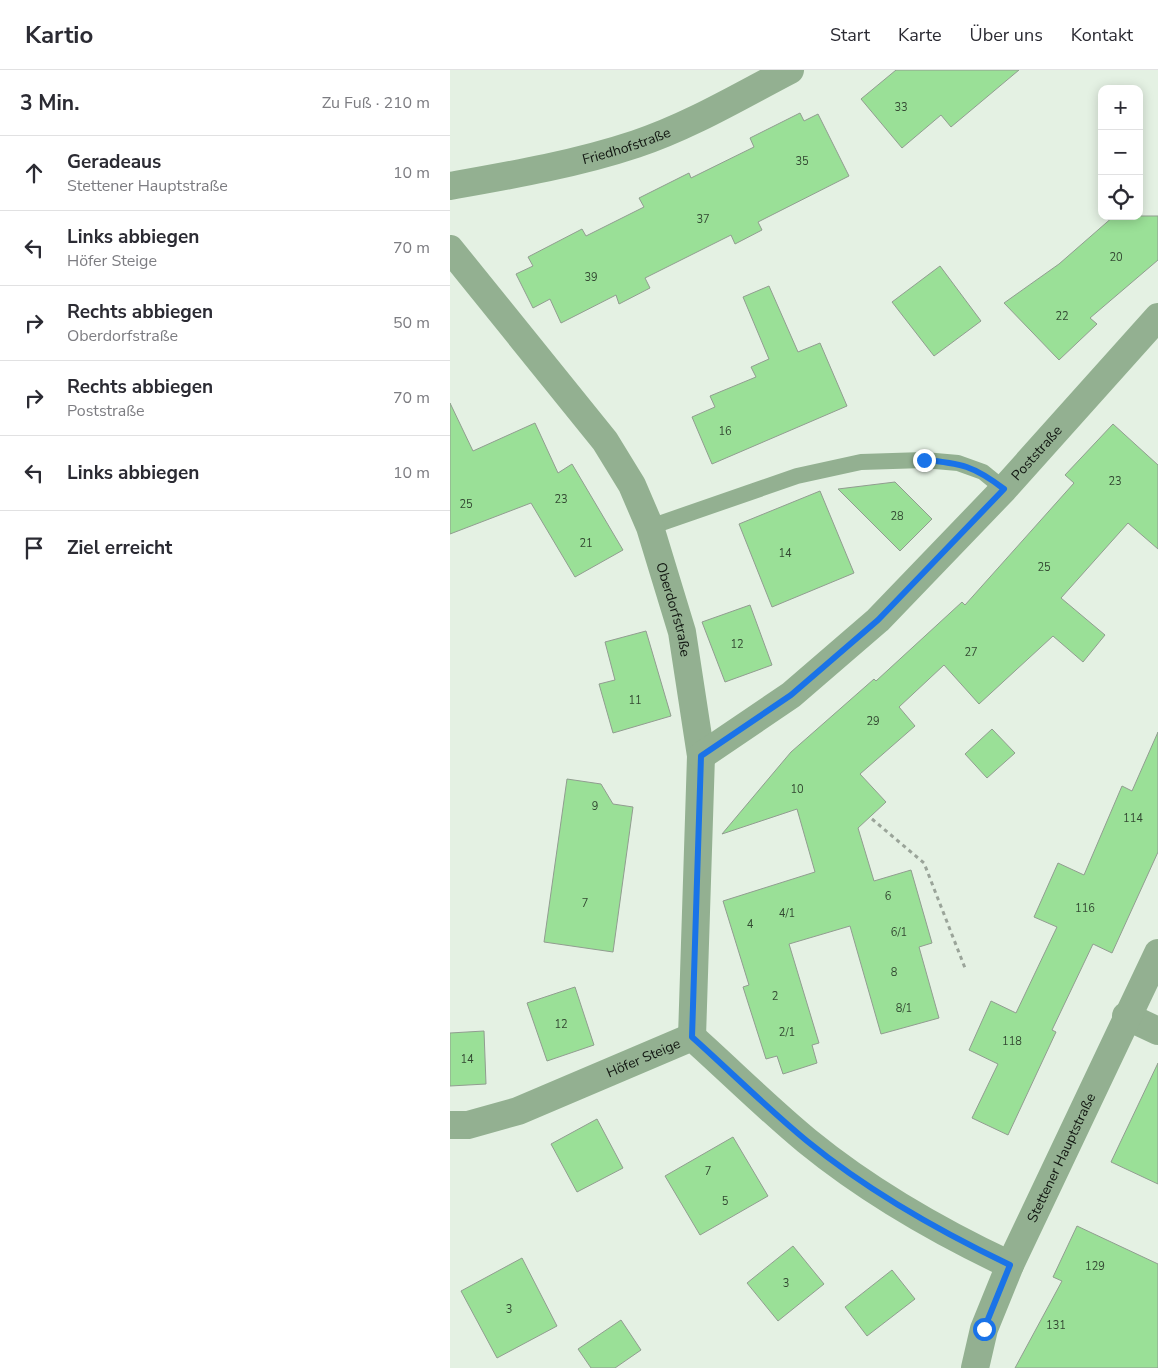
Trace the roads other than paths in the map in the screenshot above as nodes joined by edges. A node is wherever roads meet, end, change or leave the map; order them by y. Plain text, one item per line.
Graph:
1 (790, 70) edge
2 (450, 186) edge
3 (450, 249) edge
4 (1158, 317) edge
5 (1004, 489) junction
6 (650, 527) junction
7 (701, 756) junction
8 (1158, 953) edge
9 (1126, 1016) junction
10 (1158, 1031) edge
11 (692, 1037) junction
12 (450, 1125) edge
13 (1010, 1265) junction
14 (975, 1368) edge

1 - 2 street, Friedhofstraße
3 - 6 street, Oberdorfstraße
4 - 5 street, Poststraße
5 - 6 lane
5 - 7 street, Poststraße
6 - 7 street, Oberdorfstraße
7 - 11 street, Oberdorfstraße
8 - 9 street, Stettener Hauptstraße
9 - 10 street
9 - 13 street, Stettener Hauptstraße
11 - 12 street, Höfer Steige
11 - 13 street, Höfer Steige
13 - 14 street, Stettener Hauptstraße

